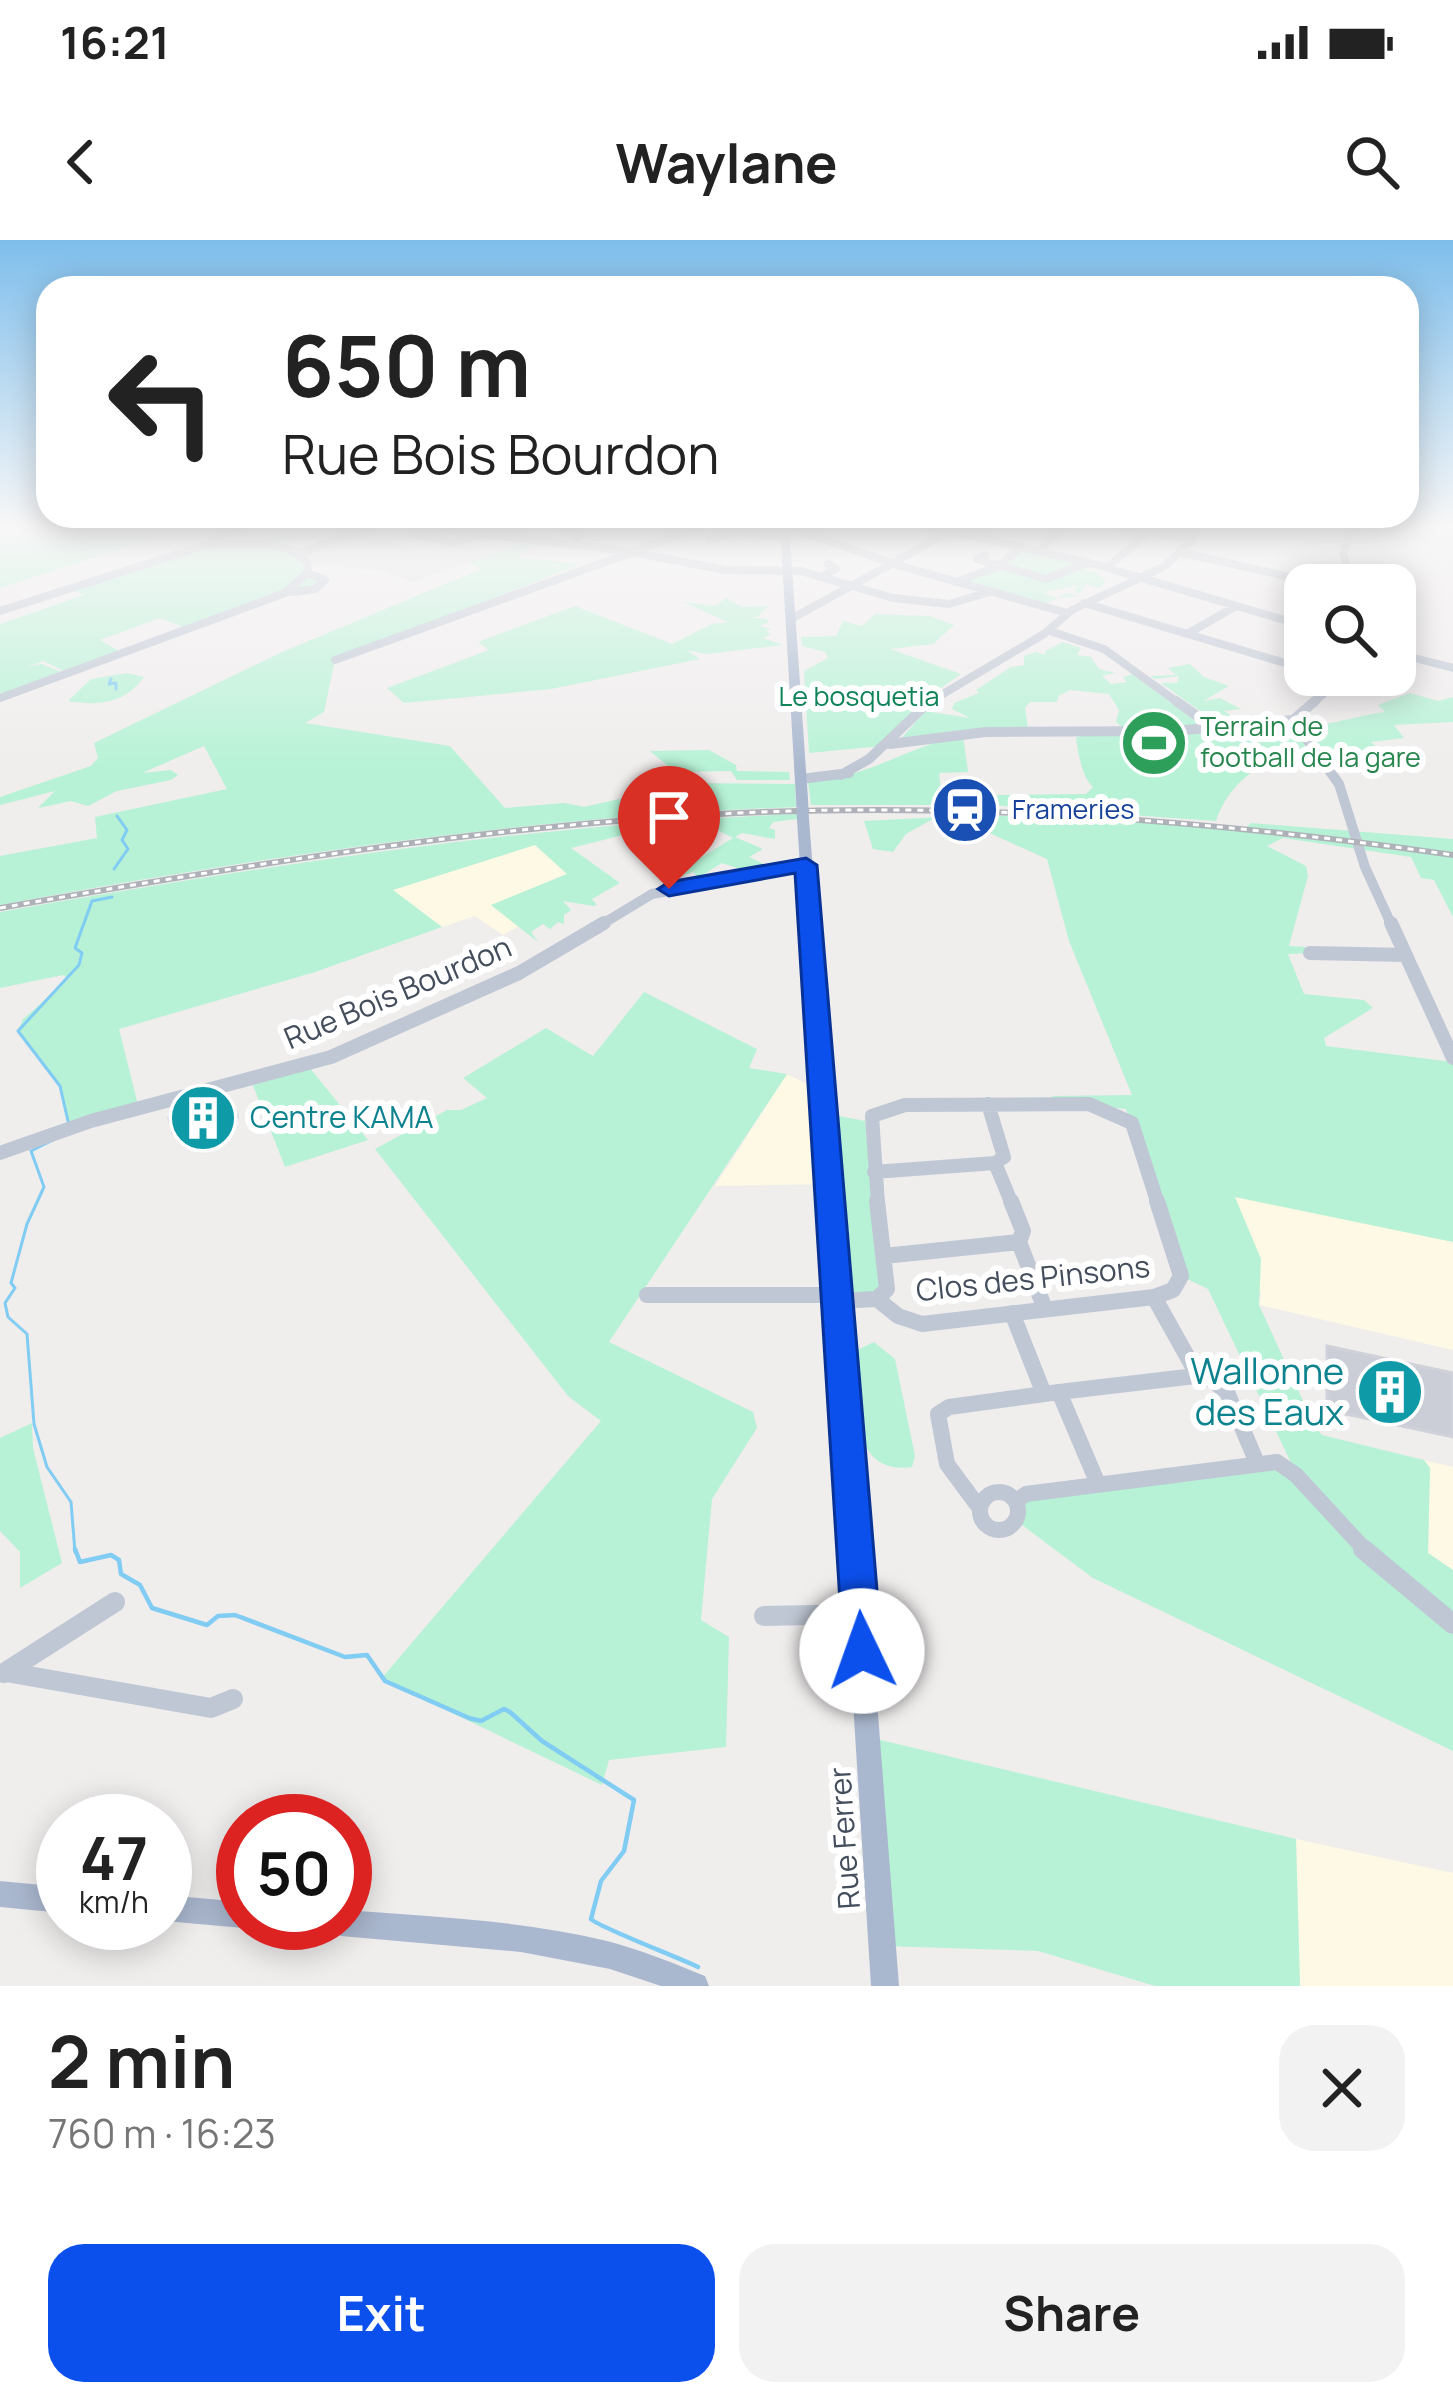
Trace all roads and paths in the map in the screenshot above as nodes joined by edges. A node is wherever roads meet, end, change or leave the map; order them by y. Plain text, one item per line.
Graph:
1 (248, 606) edge
2 (481, 606) edge
3 (790, 606) edge
4 (817, 606) edge
5 (1043, 606) edge
6 (1078, 606) edge
7 (1096, 606) edge
8 (1236, 606) edge
9 (1238, 606) edge
10 (1067, 613) junction
11 (791, 620) junction
12 (1284, 620) edge
13 (1050, 631) junction
14 (1189, 633) junction
15 (1416, 658) edge
16 (335, 660) dead end
17 (1284, 662) edge
18 (1453, 668) edge
19 (1321, 696) edge
20 (0, 698) edge
21 (1293, 720) junction
22 (1214, 728) junction
23 (929, 740) junction
24 (888, 746) junction
25 (909, 748) junction
26 (841, 775) junction
27 (801, 779) junction
28 (806, 865) junction
29 (1310, 953) dead end
30 (1406, 955) junction
31 (1453, 1058) edge
32 (988, 1104) junction
33 (0, 1153) edge
34 (995, 1162) junction
35 (874, 1172) junction
36 (1019, 1242) junction
37 (884, 1256) junction
38 (647, 1295) dead end
39 (1154, 1297) junction
40 (835, 1298) junction
41 (877, 1299) junction
42 (1045, 1309) junction
43 (1012, 1313) junction
44 (1204, 1375) junction
45 (1052, 1393) junction
46 (1257, 1463) junction
47 (1098, 1484) junction
48 (1016, 1501) junction
49 (978, 1506) junction
50 (115, 1601) dead end
51 (860, 1614) junction
52 (764, 1616) dead end
53 (1453, 1624) edge
54 (3, 1674) edge
55 (233, 1700) dead end
56 (0, 1894) edge
57 (36, 1897) edge
58 (372, 1926) edge
59 (695, 1986) edge
60 (885, 1986) edge

1 - 20 street
2 - 16 street
3 - 11 main road, Rue Ferrer
4 - 11 street
5 - 10 street
6 - 10 street
7 - 14 street
8 - 14 street
9 - 12 street
10 - 13 street
11 - 27 main road, Rue Ferrer
13 - 22 street
13 - 24 street
14 - 17 street
15 - 18 street
19 - 21 street
21 - 22 street
21 - 30 street
22 - 23 street
23 - 24 street
23 - 25 street
24 - 25 street
24 - 26 street
25 - 26 street
26 - 27 street
27 - 28 main road, Rue Ferrer, bridge
28 - 33 street, Rue Bois Bourdon
28 - 40 main road, Rue Ferrer
29 - 30 street
30 - 31 street
32 - 34 street
32 - 35 street
32 - 39 street, Clos des Pinsons
34 - 35 street
34 - 36 street
35 - 37 street
36 - 37 street
36 - 42 street
37 - 41 street
38 - 40 street, Clos des Pinsons
39 - 42 street, Clos des Pinsons
39 - 44 street
40 - 41 street, Clos des Pinsons
40 - 51 main road, Rue Ferrer
41 - 43 street, Clos des Pinsons
42 - 43 street, Clos des Pinsons
43 - 45 street
44 - 45 street
44 - 46 street
45 - 47 street
45 - 49 street
46 - 47 street
46 - 53 street
47 - 48 street
48 - 49 street
48 - 49 street
50 - 54 street
51 - 52 street
51 - 60 main road, Rue Ferrer
54 - 55 street
56 - 57 main road
58 - 59 main road

